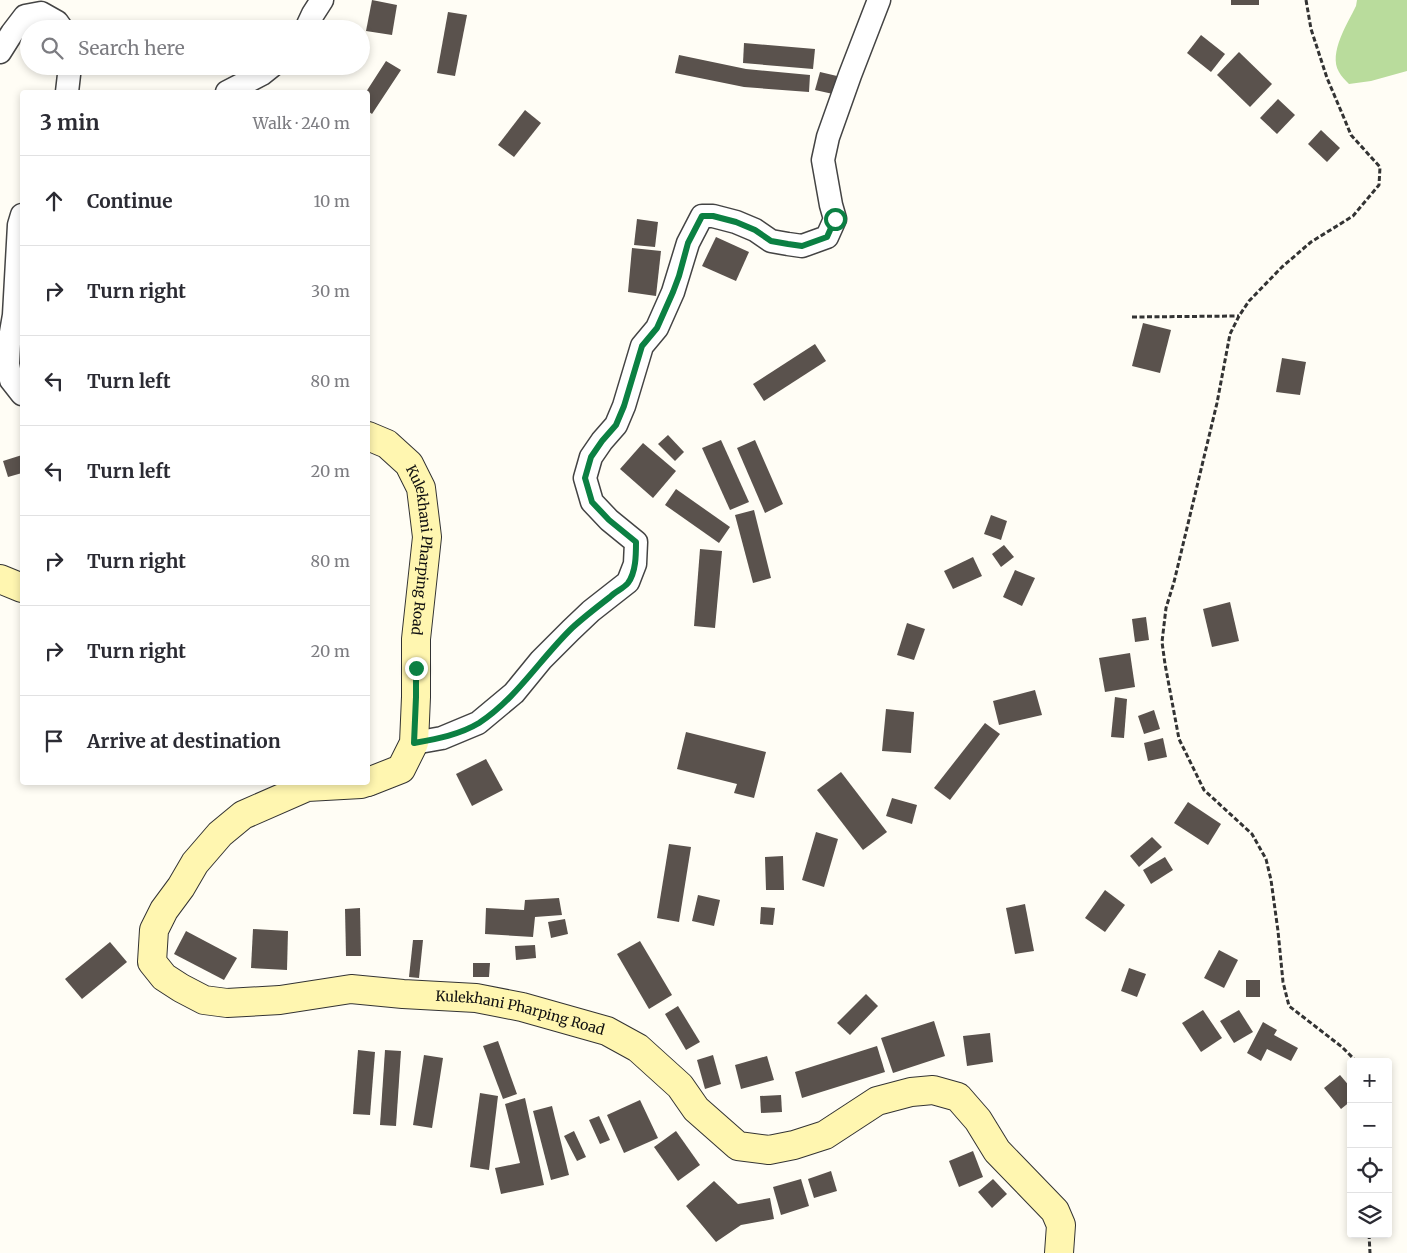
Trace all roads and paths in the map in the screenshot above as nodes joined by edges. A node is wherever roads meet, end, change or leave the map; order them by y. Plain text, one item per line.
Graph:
1 (322, 0) edge
2 (879, 0) edge
3 (1306, 0) edge
4 (23, 20) edge
5 (53, 20) edge
6 (310, 20) edge
7 (20, 23) edge
8 (0, 52) edge
9 (69, 75) edge
10 (260, 75) edge
11 (67, 90) edge
12 (231, 90) edge
13 (20, 222) edge
14 (1239, 316) junction
15 (1132, 317) dead end
16 (20, 391) edge
17 (370, 437) edge
18 (0, 579) edge
19 (20, 587) edge
20 (414, 743) junction
21 (370, 781) edge
22 (343, 785) edge
23 (1353, 1058) edge
24 (1369, 1238) edge
25 (1060, 1253) edge
26 (1370, 1253) edge

1 - 6 street
2 - 20 street
3 - 14 path
4 - 5 street
7 - 8 street
9 - 11 street
10 - 12 street
13 - 16 street
14 - 15 path
14 - 23 path
17 - 20 main road, Kulekhani Pharping Road
18 - 19 main road
20 - 21 main road, Kulekhani Pharping Road
22 - 25 main road, Kulekhani Pharping Road
24 - 26 path

